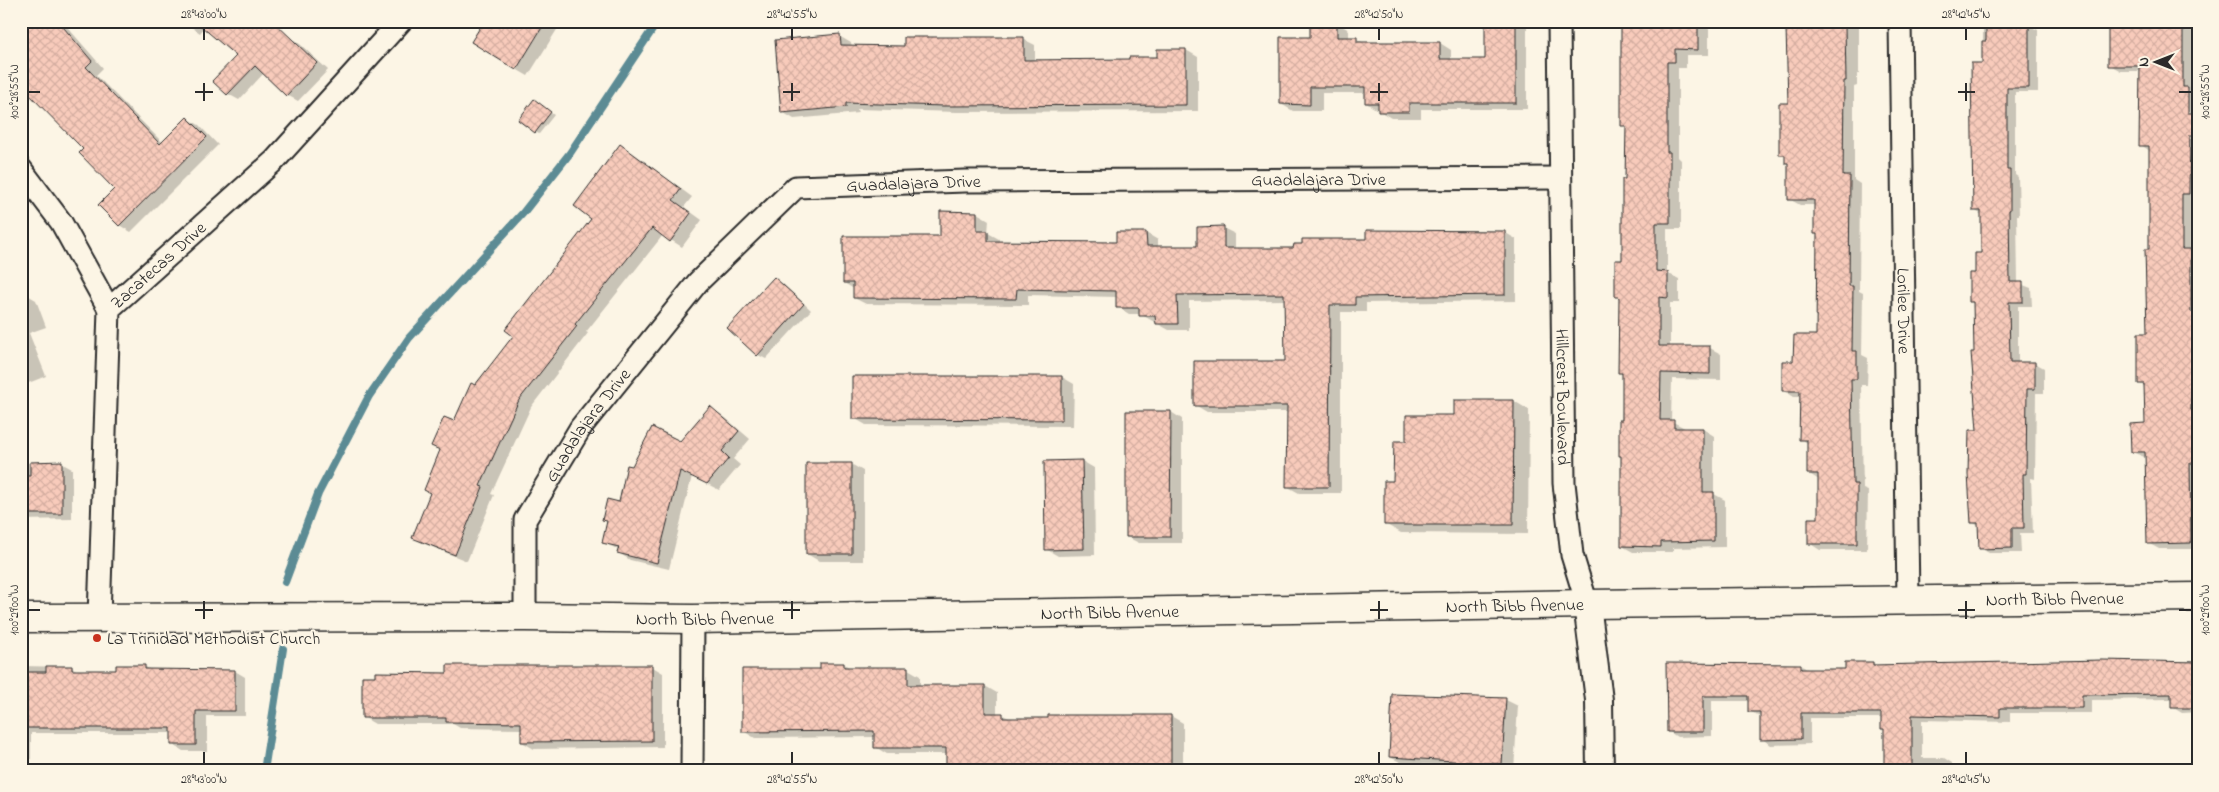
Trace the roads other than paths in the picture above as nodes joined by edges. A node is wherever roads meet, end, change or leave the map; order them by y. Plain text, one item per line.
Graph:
1 (402, 21) edge
2 (1559, 21) edge
3 (1900, 21) edge
4 (21, 169) edge
5 (1560, 178) junction
6 (109, 309) junction
7 (2198, 596) edge
8 (1908, 600) junction
9 (1588, 604) junction
10 (525, 617) junction
11 (21, 618) edge
12 (99, 618) junction
13 (693, 619) junction
14 (692, 771) edge
15 (1600, 771) edge

1 - 6 street, Zacatecas Drive
2 - 5 street, Hillcrest Boulevard
3 - 8 street, Lorilee Drive
4 - 6 street
5 - 9 street, Hillcrest Boulevard
5 - 10 street, Guadalajara Drive
6 - 12 street, Zacatecas Drive
7 - 8 main road, North Bibb Avenue
8 - 9 main road, North Bibb Avenue
9 - 13 main road, North Bibb Avenue
9 - 15 street, Hillcrest Boulevard
10 - 12 main road, North Bibb Avenue
10 - 13 main road, North Bibb Avenue
11 - 12 main road, North Bibb Avenue
13 - 14 street

